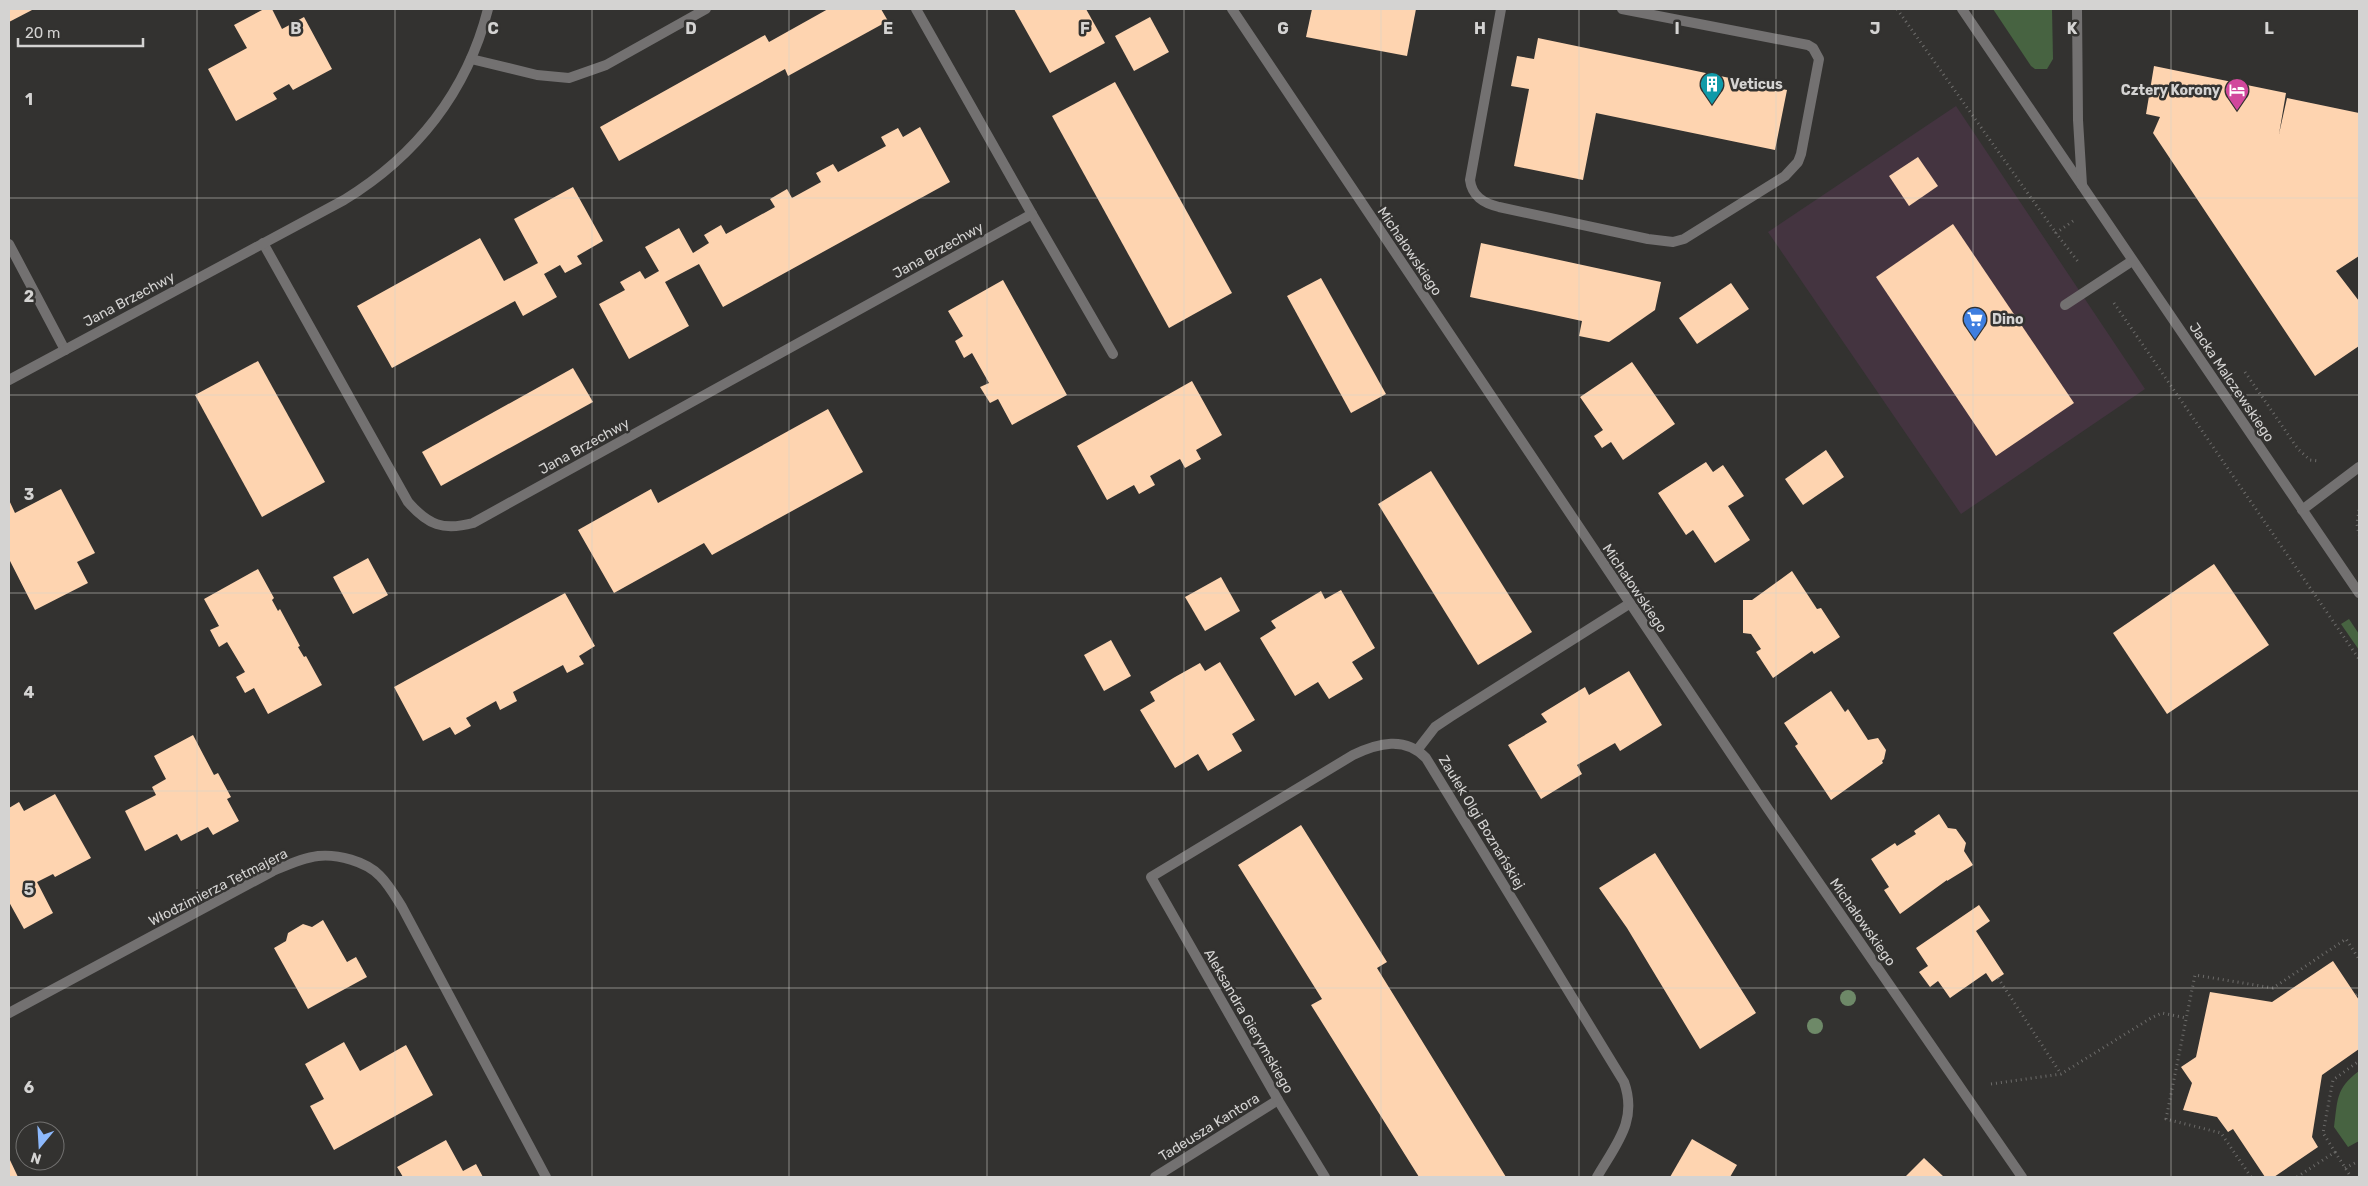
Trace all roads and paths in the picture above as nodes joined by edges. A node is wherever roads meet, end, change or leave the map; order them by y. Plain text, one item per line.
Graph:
1 (488, 9) edge
2 (706, 9) edge
3 (916, 9) edge
4 (1232, 9) edge
5 (1501, 9) edge
6 (1622, 9) edge
7 (1897, 9) edge
8 (1962, 9) edge
9 (2077, 9) edge
10 (471, 59) junction
11 (2082, 186) junction
12 (1032, 214) junction
13 (2076, 219) dead end
14 (2056, 233) junction
15 (263, 243) junction
16 (9, 244) edge
17 (2132, 261) junction
18 (2097, 284) junction
19 (2065, 305) dead end
20 (65, 350) junction
21 (1112, 354) dead end
22 (2242, 368) dead end
23 (9, 380) edge
24 (2359, 467) edge
25 (2348, 476) junction
26 (2302, 510) junction
27 (2359, 510) edge
28 (2359, 535) edge
29 (2359, 593) edge
30 (1629, 604) junction
31 (2359, 659) edge
32 (1418, 749) junction
33 (2359, 959) edge
34 (1998, 978) dead end
35 (9, 1013) edge
36 (2186, 1018) junction
37 (2359, 1061) edge
38 (2061, 1074) junction
39 (1966, 1096) junction
40 (1278, 1100) junction
41 (2335, 1152) junction
42 (2356, 1162) dead end
43 (2345, 1168) junction
44 (546, 1177) edge
45 (1155, 1177) edge
46 (1325, 1177) edge
47 (1597, 1177) edge
48 (2022, 1177) edge
49 (2251, 1177) edge
50 (2297, 1177) edge
51 (2351, 1177) edge

1 - 10 street, Jana Brzechwy
2 - 10 street
3 - 12 street
4 - 30 street, Michałowskiego
5 - 6 street
7 - 14 path
8 - 11 street, Jacka Malczewskiego
9 - 11 street, Jacka Malczewskiego
10 - 15 street, Jana Brzechwy
11 - 17 street, Jacka Malczewskiego
12 - 15 street, Jana Brzechwy
12 - 21 street
13 - 14 path
14 - 18 path
15 - 20 street, Jana Brzechwy
16 - 20 street
17 - 18 street
17 - 26 street, Jacka Malczewskiego
18 - 19 street
18 - 31 path
20 - 23 street, Jana Brzechwy
22 - 25 path
24 - 25 street
25 - 26 street
26 - 29 street, Jacka Malczewskiego
27 - 28 path
30 - 32 street
30 - 39 street, Michałowskiego
32 - 40 street, Aleksandra Gierymskiego
32 - 47 street, Zaułek Olgi Boznańskiej
33 - 36 path
34 - 38 path
35 - 44 street, Włodzimierza Tetmajera
36 - 38 path
36 - 49 path
37 - 41 path
38 - 39 path
39 - 48 street, Michałowskiego
40 - 45 street, Tadeusza Kantora
40 - 46 street, Aleksandra Gierymskiego
41 - 43 path
41 - 50 path
42 - 43 path
43 - 51 path

